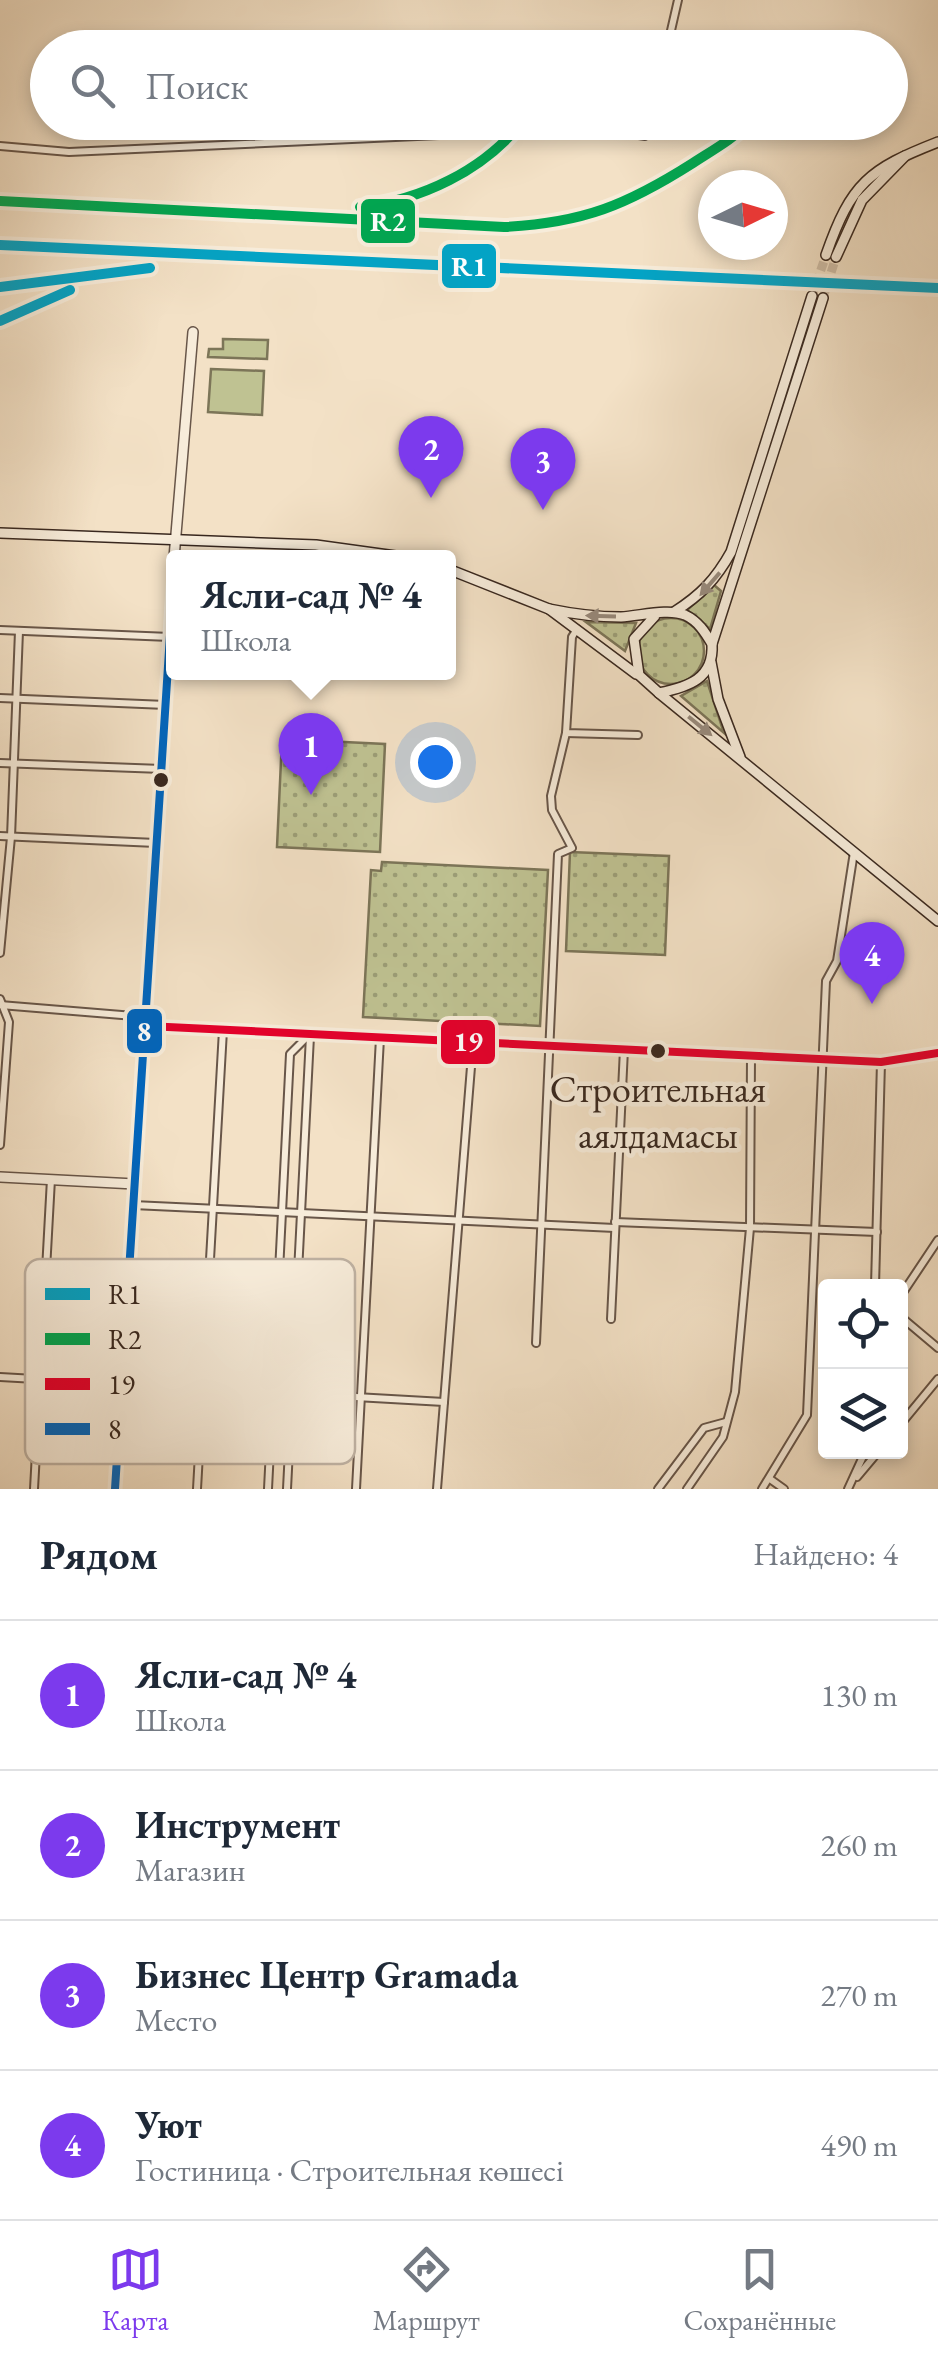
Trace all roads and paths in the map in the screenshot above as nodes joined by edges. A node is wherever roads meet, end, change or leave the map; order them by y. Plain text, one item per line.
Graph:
1 (678, 0) edge
2 (670, 30) edge
3 (331, 140) edge
4 (938, 142) edge
5 (0, 146) edge
6 (831, 256) tunnel mouth
7 (193, 332) dead end
8 (0, 534) edge
9 (176, 541) junction
10 (175, 550) edge
11 (352, 550) edge
12 (456, 572) edge
13 (548, 609) junction
14 (674, 612) junction
15 (655, 616) junction
16 (0, 630) edge
17 (577, 630) junction
18 (19, 631) junction
19 (166, 636) edge
20 (712, 644) junction
21 (710, 662) junction
22 (638, 676) junction
23 (167, 680) edge
24 (660, 693) junction
25 (0, 698) edge
26 (16, 699) junction
27 (166, 705) junction
28 (566, 732) junction
29 (638, 735) dead end
30 (741, 760) junction
31 (0, 764) edge
32 (14, 764) junction
33 (162, 769) junction
34 (0, 836) edge
35 (11, 836) junction
36 (158, 842) junction
37 (854, 851) junction
38 (938, 921) edge
39 (0, 953) edge
40 (0, 1003) edge
41 (147, 1021) junction
42 (223, 1030) junction
43 (310, 1034) junction
44 (380, 1038) junction
45 (473, 1042) junction
46 (549, 1045) junction
47 (624, 1049) junction
48 (938, 1053) edge
49 (751, 1056) junction
50 (822, 1060) junction
51 (880, 1062) junction
52 (0, 1145) edge
53 (0, 1177) edge
54 (51, 1179) junction
55 (135, 1184) junction
56 (134, 1205) junction
57 (213, 1208) junction
58 (282, 1212) junction
59 (301, 1213) junction
60 (372, 1216) junction
61 (459, 1221) junction
62 (543, 1225) junction
63 (615, 1225) junction
64 (750, 1228) junction
65 (815, 1229) junction
66 (877, 1232) junction
67 (938, 1240) edge
68 (47, 1259) edge
69 (130, 1259) edge
70 (211, 1259) edge
71 (280, 1259) edge
72 (299, 1259) edge
73 (875, 1279) edge
74 (908, 1285) edge
75 (611, 1319) dead end
76 (908, 1323) edge
77 (536, 1342) dead end
78 (938, 1348) edge
79 (0, 1376) edge
80 (25, 1378) edge
81 (938, 1380) edge
82 (355, 1398) edge
83 (363, 1398) junction
84 (444, 1402) junction
85 (908, 1416) edge
86 (726, 1422) junction
87 (862, 1459) edge
88 (872, 1459) edge
89 (35, 1464) edge
90 (116, 1464) edge
91 (199, 1464) edge
92 (269, 1464) edge
93 (288, 1464) edge
94 (770, 1479) junction
95 (850, 1486) edge
96 (34, 1489) edge
97 (115, 1489) edge
98 (197, 1489) edge
99 (268, 1489) edge
100 (287, 1489) edge
101 (356, 1489) edge
102 (437, 1489) edge
103 (658, 1489) edge
104 (687, 1489) edge
105 (762, 1489) edge
106 (784, 1489) edge

1 - 2 street
3 - 5 street
4 - 6 main road
7 - 9 main road
8 - 9 main road
9 - 10 main road
9 - 11 main road
12 - 13 main road
15 -> 13 main road
13 - 17 main road
14 - 15 main road
14 - 20 main road
20 -> 14 main road
15 - 22 main road
16 - 18 street
17 - 22 main road
17 - 28 street
18 - 19 street
18 - 26 street
20 - 21 main road
21 - 24 main road
21 - 30 main road
22 - 24 main road
23 - 27 main road
24 -> 30 main road
25 - 26 street
26 - 27 street
26 - 32 street
27 - 33 main road
28 - 29 street
28 - 46 street
30 - 37 main road
31 - 32 street
32 - 33 street
32 - 35 street
33 - 36 main road
34 - 35 street
35 - 36 street
35 - 39 street
36 - 41 main road
37 - 38 main road
37 - 50 street
40 - 41 street
40 - 52 street
41 - 42 main road
41 - 55 main road
42 - 43 main road
42 - 57 street
43 - 44 main road
43 - 58 street
43 - 59 street
44 - 45 main road
44 - 60 street
45 - 46 main road
45 - 61 street
46 - 47 main road
46 - 62 street
47 - 49 main road
47 - 63 street
48 - 51 main road
49 - 50 main road
49 - 64 street
50 - 51 main road
50 - 65 street
51 - 66 street
53 - 54 main road
54 - 55 main road
54 - 68 street
55 - 56 main road
56 - 57 street
56 - 69 main road
57 - 58 street
57 - 70 street
58 - 59 street
58 - 71 street
59 - 60 street
59 - 72 street
60 - 61 street
60 - 83 street
61 - 62 street
61 - 84 street
62 - 63 street
62 - 77 street
63 - 64 street
63 - 75 street
64 - 65 street
64 - 86 street
65 - 66 street
65 - 94 street
66 - 73 street
67 - 74 street
76 - 78 street
79 - 80 street
81 - 85 street
82 - 83 street
83 - 84 street
83 - 101 street
84 - 102 street
86 - 103 street
86 - 104 street
87 - 95 street
88 - 95 street
89 - 96 street
90 - 97 main road
91 - 98 street
92 - 99 street
93 - 100 street
94 - 105 street
94 - 106 street

